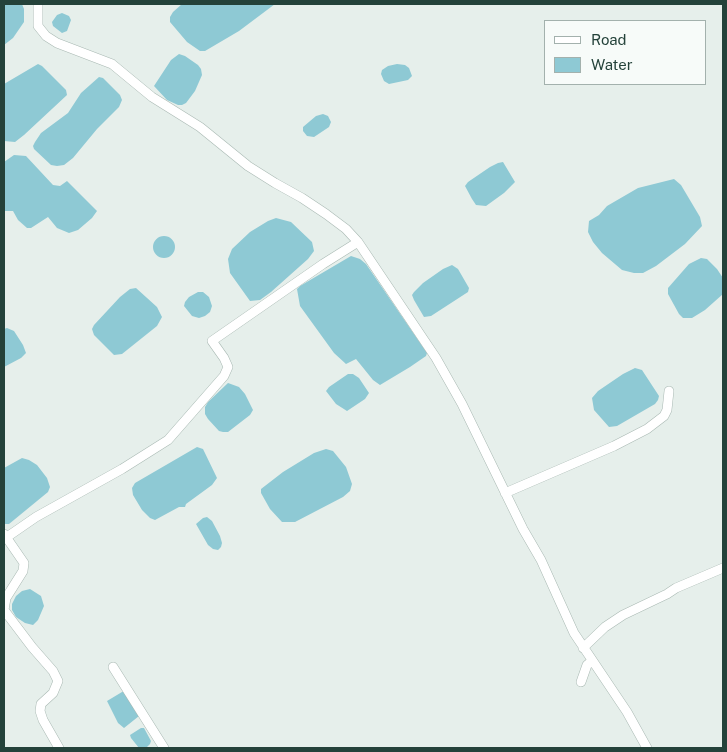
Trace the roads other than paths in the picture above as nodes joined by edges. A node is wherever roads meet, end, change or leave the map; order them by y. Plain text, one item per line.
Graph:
1 (38, 4) edge
2 (358, 242) junction
3 (669, 391) dead end
4 (505, 493) junction
5 (5, 535) edge
6 (723, 568) edge
7 (583, 648) junction
8 (592, 662) junction
9 (112, 667) dead end
10 (581, 682) dead end
11 (59, 748) edge
12 (164, 748) edge
13 (648, 748) edge

1 - 2 street
2 - 4 street
2 - 5 street
3 - 4 street
4 - 7 street
5 - 11 street
6 - 7 street
7 - 8 street
8 - 10 street
8 - 13 street
9 - 12 street

